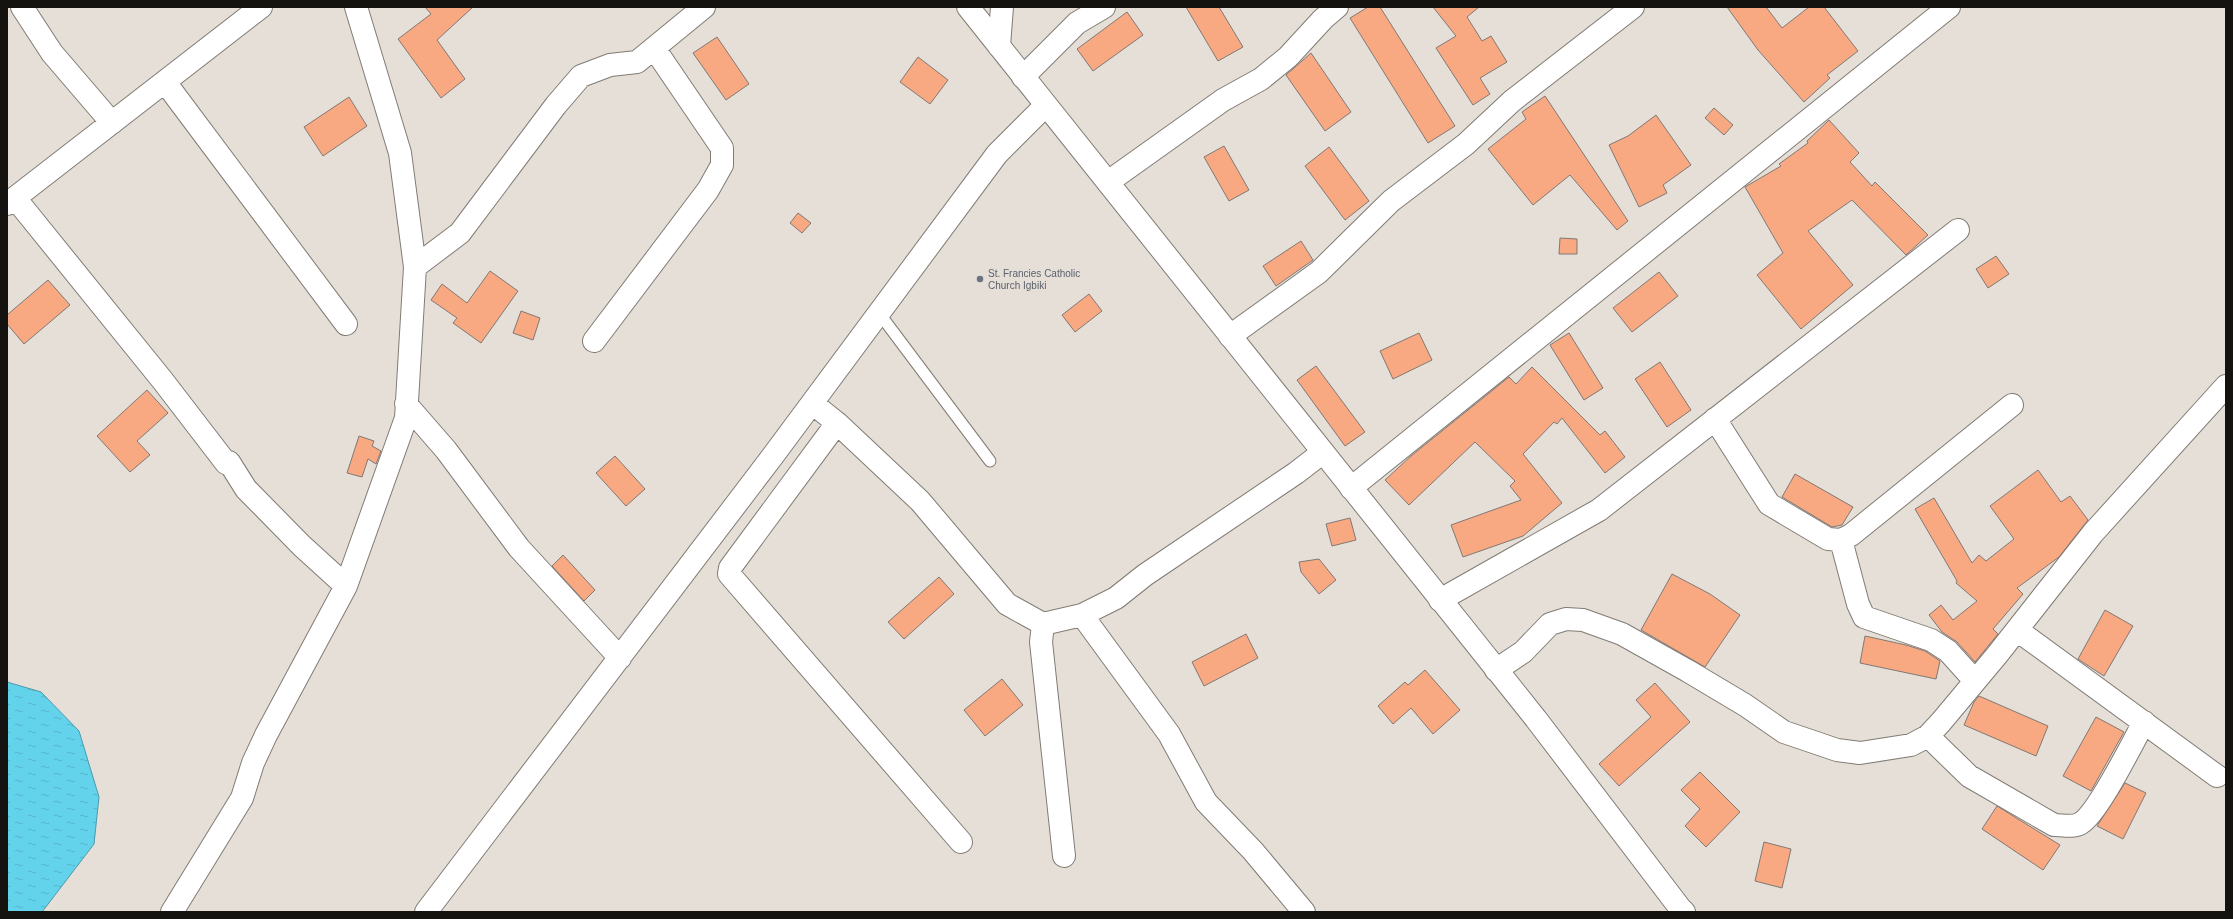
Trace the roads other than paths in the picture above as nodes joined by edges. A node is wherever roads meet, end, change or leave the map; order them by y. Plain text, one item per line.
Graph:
1 (22, 7) edge
2 (261, 7) edge
3 (356, 7) edge
4 (704, 7) edge
5 (968, 7) edge
6 (1002, 7) edge
7 (1104, 7) edge
8 (1337, 7) edge
9 (1633, 7) edge
10 (1950, 7) edge
11 (999, 46) junction
12 (654, 48) junction
13 (1023, 77) junction
14 (165, 82) junction
15 (1045, 106) junction
16 (112, 122) junction
17 (1108, 182) junction
18 (11, 201) edge
19 (1958, 230) dead end
20 (414, 266) junction
21 (879, 313) junction
22 (346, 324) dead end
23 (1230, 336) junction
24 (594, 341) dead end
25 (2226, 386) edge
26 (812, 403) junction
27 (406, 404) junction
28 (2012, 405) dead end
29 (1715, 419) junction
30 (837, 423) junction
31 (1322, 452) junction
32 (990, 461) dead end
33 (1350, 488) junction
34 (1841, 540) junction
35 (346, 586) junction
36 (1440, 600) junction
37 (1082, 615) junction
38 (1043, 624) junction
39 (2018, 630) junction
40 (620, 658) junction
41 (1496, 670) junction
42 (1975, 681) junction
43 (2144, 722) junction
44 (1928, 736) junction
45 (2217, 776) dead end
46 (961, 842) dead end
47 (1064, 856) dead end
48 (172, 912) edge
49 (426, 912) edge
50 (1304, 912) edge
51 (1683, 912) edge

1 - 16 street
2 - 14 street
3 - 20 street
4 - 12 street
5 - 11 street
6 - 11 street
7 - 13 street
8 - 17 street
9 - 23 street
10 - 33 street
11 - 13 street
12 - 20 street
12 - 24 street
13 - 15 street
14 - 16 street
14 - 22 street
15 - 17 street
15 - 21 street
16 - 18 street
17 - 23 street
18 - 35 street
19 - 29 street
20 - 27 street
21 - 26 street
21 - 32 lane
23 - 31 street
25 - 39 street
26 - 30 street
26 - 40 street
27 - 35 street
27 - 40 street
28 - 34 street
29 - 34 street
29 - 36 street
30 - 38 street
30 - 46 street
31 - 33 street
31 - 37 street
33 - 36 street
34 - 42 street
35 - 48 street
36 - 41 street
37 - 38 street
37 - 50 street
38 - 47 street
39 - 42 street
39 - 43 street
40 - 49 street
41 - 44 street
41 - 51 street
42 - 44 street
43 - 44 street
43 - 45 street

